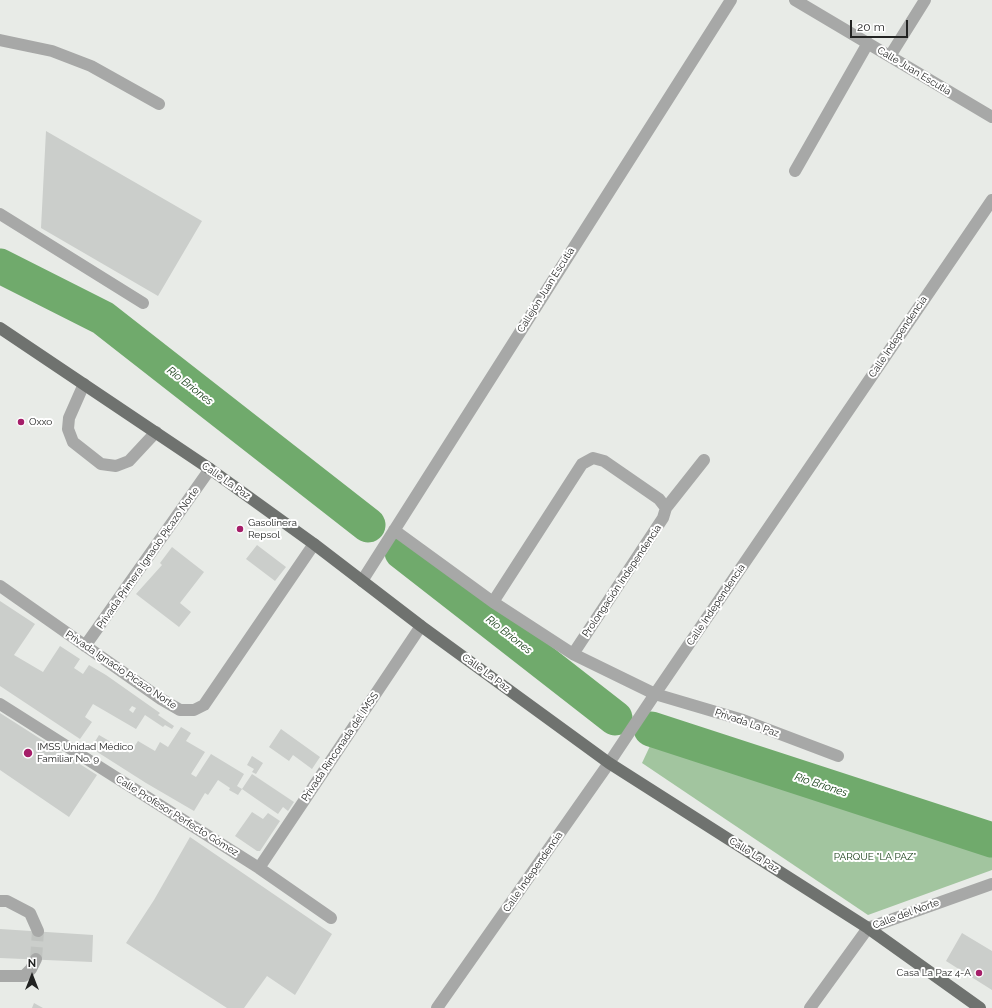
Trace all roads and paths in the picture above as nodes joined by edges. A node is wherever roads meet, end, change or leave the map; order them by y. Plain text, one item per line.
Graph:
1 (731, 0) edge
2 (795, 0) edge
3 (925, 0) edge
4 (0, 40) edge
5 (868, 43) junction
6 (890, 56) junction
7 (159, 104) dead end
8 (992, 117) edge
9 (795, 171) dead end
10 (992, 200) edge
11 (0, 214) edge
12 (143, 303) dead end
13 (0, 328) edge
14 (84, 384) junction
15 (156, 432) junction
16 (704, 460) dead end
17 (210, 469) junction
18 (666, 508) junction
19 (394, 530) junction
20 (314, 544) junction
21 (362, 580) junction
22 (0, 586) edge
23 (493, 602) junction
24 (421, 626) junction
25 (85, 646) junction
26 (573, 654) junction
27 (655, 694) junction
28 (0, 704) edge
29 (838, 756) dead end
30 (609, 763) junction
31 (259, 868) junction
32 (992, 884) edge
33 (0, 901) edge
34 (331, 918) dead end
35 (868, 928) junction
36 (38, 931) tunnel mouth
37 (36, 960) tunnel mouth
38 (0, 976) edge
39 (437, 1008) edge
40 (810, 1008) edge
41 (980, 1008) edge

1 - 19 street, Callejón Juan Escutia
2 - 5 street, Calle Juan Escutia
3 - 6 street
4 - 7 street
5 - 6 street, Calle Juan Escutia
5 - 9 street
6 - 8 street, Calle Juan Escutia
10 - 27 street, Calle Independencia
11 - 12 street
13 - 14 main road, Calle La Paz
14 - 15 main road, Calle La Paz
14 - 15 street
15 - 17 main road, Calle La Paz
16 - 18 street, Prolongación Independencia
17 - 20 main road, Calle La Paz
17 - 25 street, Privada Primera Ignacio Picazo Norte
18 - 23 street
18 - 26 street, Prolongación Independencia
19 - 21 street, Callejón Juan Escutia
19 - 23 street
20 - 21 main road, Calle La Paz
20 - 25 street, Privada Ignacio Picazo Norte
21 - 24 main road, Calle La Paz
22 - 25 street, Privada Ignacio Picazo Norte
23 - 26 street
24 - 30 main road, Calle La Paz
24 - 31 street, Privada Rinconada del IMSS
26 - 27 street
27 - 29 street, Privada La Paz
27 - 30 street, Calle Independencia
28 - 31 street, Calle Profesor Perfecto Gómez
30 - 35 main road, Calle La Paz
30 - 39 street, Calle Independencia
31 - 34 street, Calle Profesor Perfecto Gómez
32 - 35 street, Calle del Norte
33 - 36 street
35 - 40 street, Calle del Norte
35 - 41 main road, Calle La Paz
37 - 38 street

